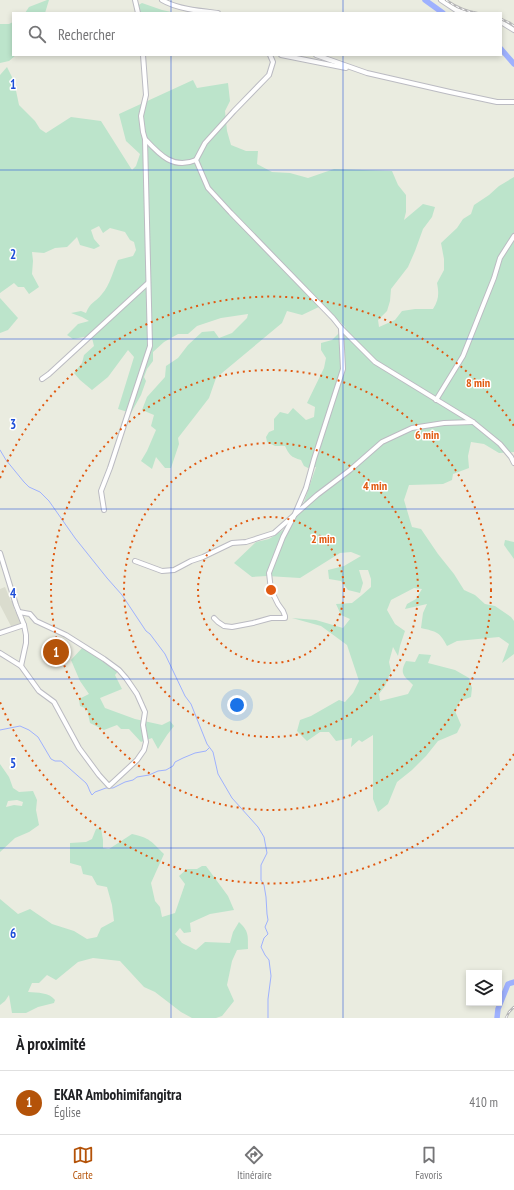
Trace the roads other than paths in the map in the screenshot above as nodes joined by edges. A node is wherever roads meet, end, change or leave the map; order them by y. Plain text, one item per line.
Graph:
1 (135, 0) edge
2 (162, 0) edge
3 (441, 0) edge
4 (138, 12) edge
5 (211, 12) edge
6 (462, 12) edge
7 (502, 23) edge
8 (514, 30) edge
9 (143, 56) edge
10 (270, 56) edge
11 (286, 56) edge
12 (319, 56) edge
13 (354, 69) junction
14 (514, 102) edge
15 (145, 139) junction
16 (196, 160) junction
17 (514, 236) edge
18 (148, 283) junction
19 (341, 328) junction
20 (42, 379) dead end
21 (436, 400) junction
22 (473, 422) junction
23 (514, 463) edge
24 (104, 510) dead end
25 (294, 516) junction
26 (0, 553) edge
27 (134, 561) dead end
28 (19, 612) junction
29 (214, 618) dead end
30 (24, 625) junction
31 (0, 633) edge
32 (0, 654) edge
33 (21, 666) junction

1 - 4 street
2 - 5 street
3 - 6 street
7 - 8 street
9 - 15 street
10 - 16 street
11 - 13 street
12 - 13 street
13 - 14 street
15 - 16 street
15 - 18 street
16 - 19 street
17 - 21 street
18 - 20 street
18 - 24 street
19 - 21 street
19 - 25 street
21 - 22 street
22 - 23 street
22 - 25 street
25 - 27 street
25 - 29 street
26 - 28 street
28 - 30 street
28 - 33 street
30 - 31 street
30 - 33 street
32 - 33 street

